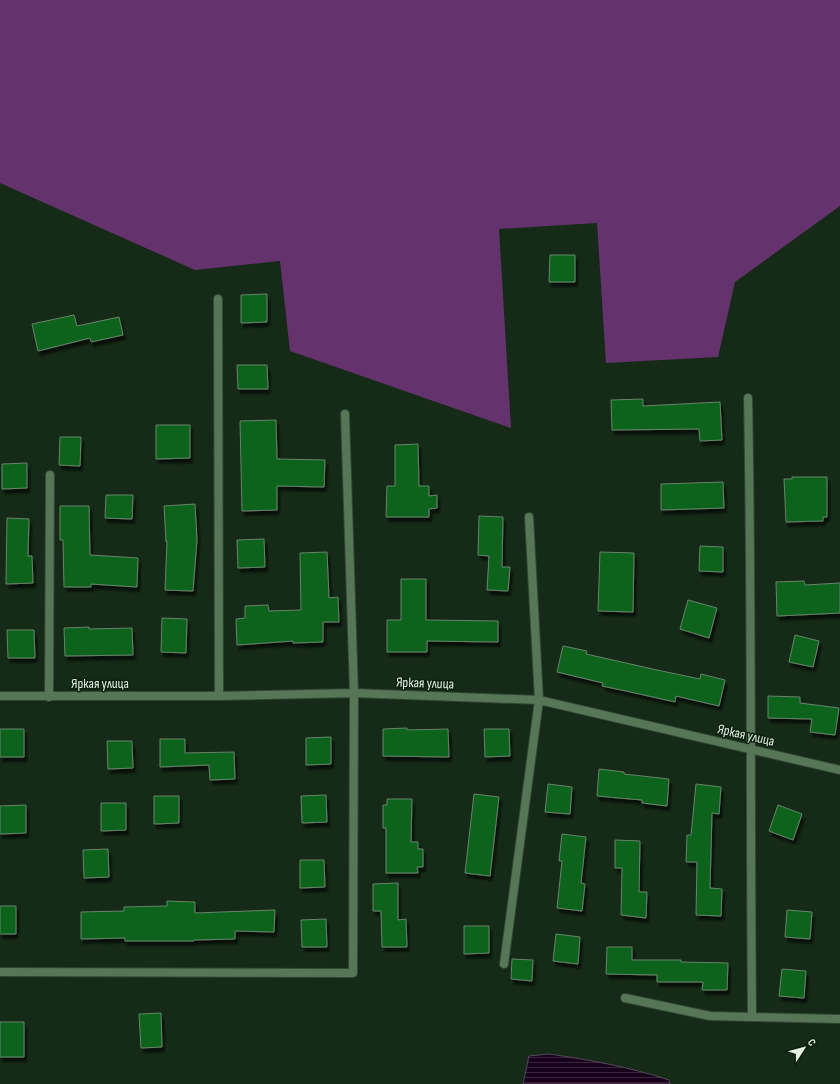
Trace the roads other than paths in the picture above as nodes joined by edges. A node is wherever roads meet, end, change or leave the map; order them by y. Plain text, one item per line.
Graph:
1 (218, 299) dead end
2 (748, 398) dead end
3 (345, 414) dead end
4 (50, 475) dead end
5 (529, 517) dead end
6 (354, 693) junction
7 (0, 696) edge
8 (219, 696) junction
9 (49, 697) junction
10 (539, 700) junction
11 (750, 749) junction
12 (840, 770) edge
13 (504, 964) dead end
14 (0, 972) edge
15 (625, 998) dead end
16 (752, 1017) junction
17 (840, 1019) edge

1 - 8 street
2 - 11 street
3 - 6 street
4 - 9 street
5 - 10 street
6 - 8 street, Яркая улица
6 - 10 street, Яркая улица
6 - 14 street
7 - 9 street, Яркая улица
8 - 9 street, Яркая улица
10 - 11 street, Яркая улица
10 - 13 street
11 - 12 street, Яркая улица
11 - 16 street
15 - 16 street
16 - 17 street

